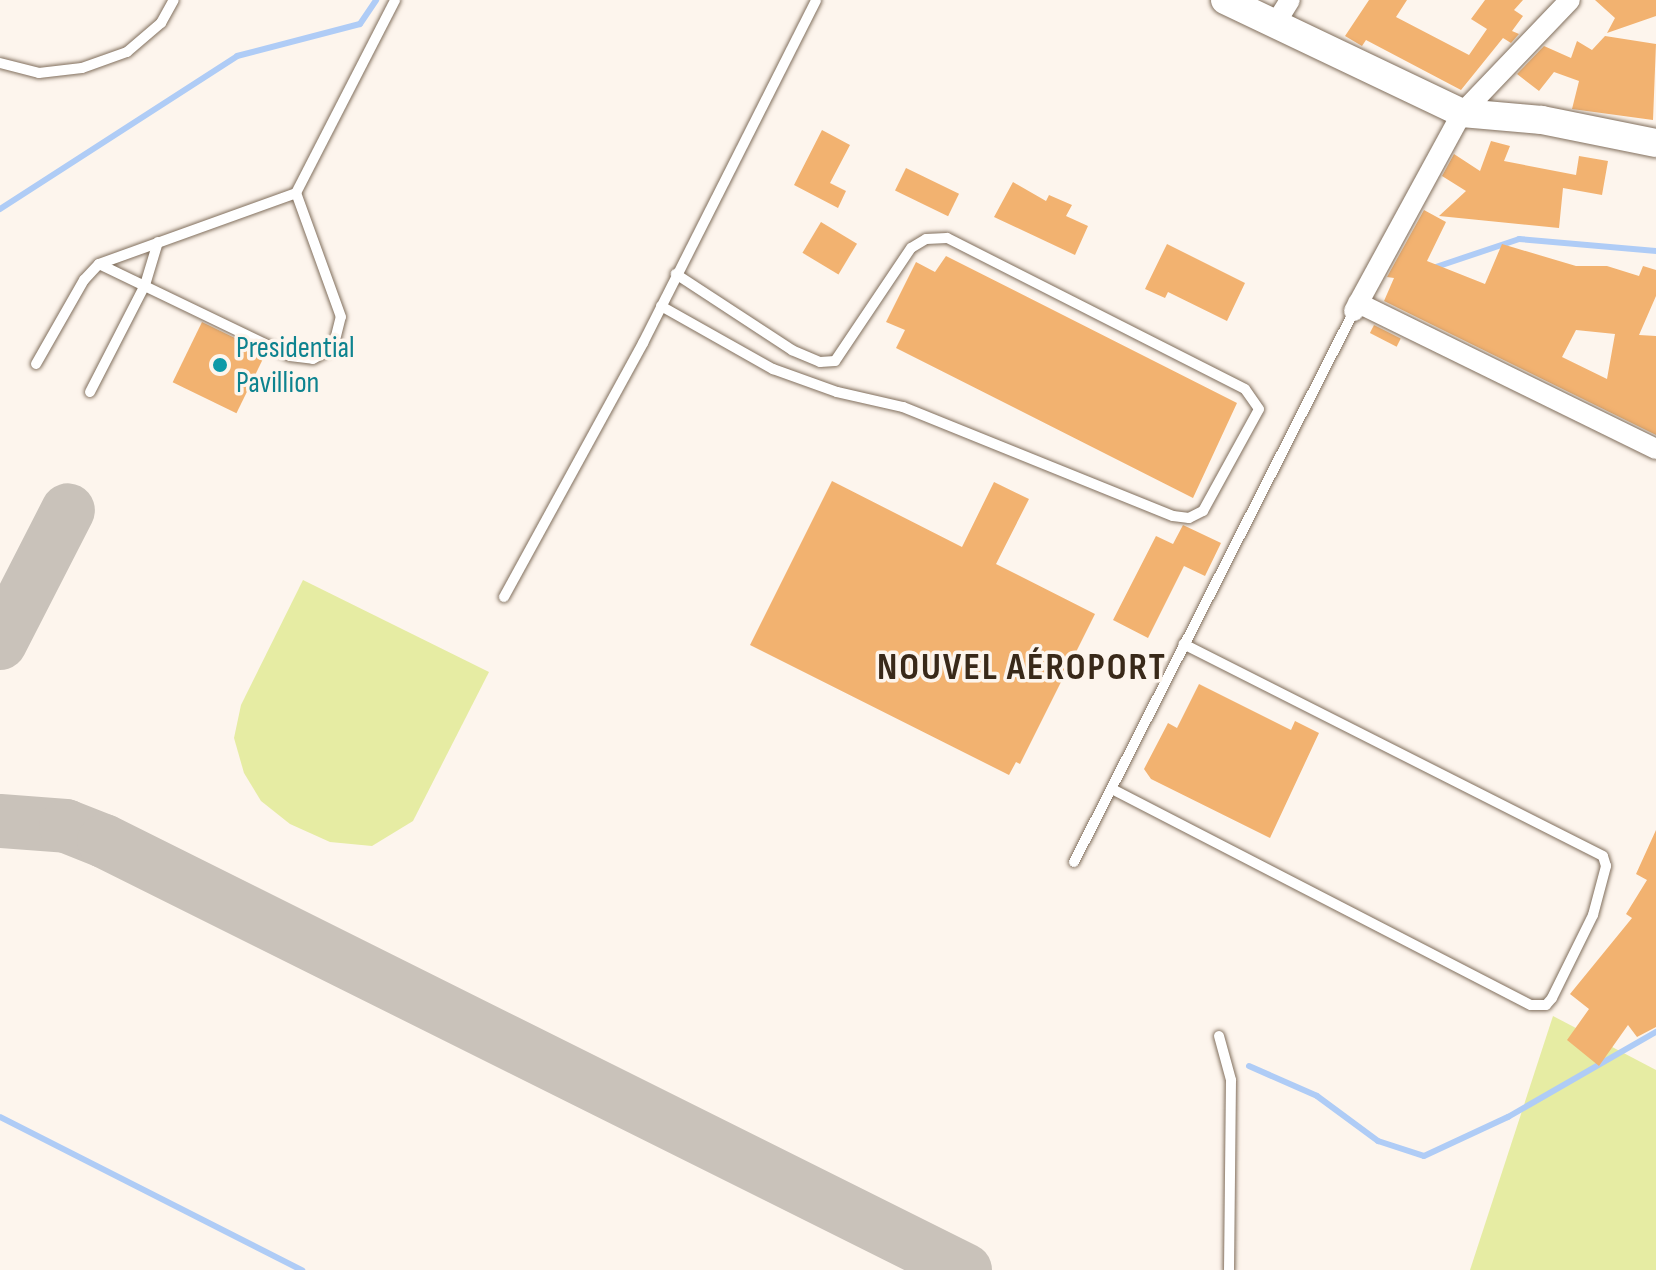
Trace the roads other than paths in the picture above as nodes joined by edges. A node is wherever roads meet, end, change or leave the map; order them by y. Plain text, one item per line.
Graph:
1 (174, 0) edge
2 (395, 0) edge
3 (816, 0) edge
4 (1225, 0) edge
5 (1290, 0) edge
6 (1570, 0) edge
7 (1275, 24) junction
8 (0, 63) edge
9 (1462, 113) junction
10 (1656, 143) edge
11 (296, 193) junction
12 (158, 242) junction
13 (99, 264) junction
14 (676, 274) junction
15 (145, 285) junction
16 (661, 306) junction
17 (1356, 307) junction
18 (36, 364) dead end
19 (90, 392) dead end
20 (1656, 449) edge
21 (504, 597) dead end
22 (1183, 644) junction
23 (1112, 789) junction
24 (1074, 862) dead end
25 (1219, 1036) dead end
26 (1229, 1270) edge

1 - 8 lane
2 - 11 lane
3 - 14 lane
4 - 7 street
5 - 7 street
6 - 9 street
7 - 9 street
9 - 10 street
9 - 17 street
11 - 12 lane
11 - 15 lane
12 - 13 lane
12 - 15 lane
13 - 15 lane
13 - 18 lane
14 - 16 lane
14 - 16 lane
15 - 19 lane
16 - 21 lane
17 - 20 street
17 - 22 lane
22 - 23 lane
22 - 23 lane
23 - 24 lane
25 - 26 lane

